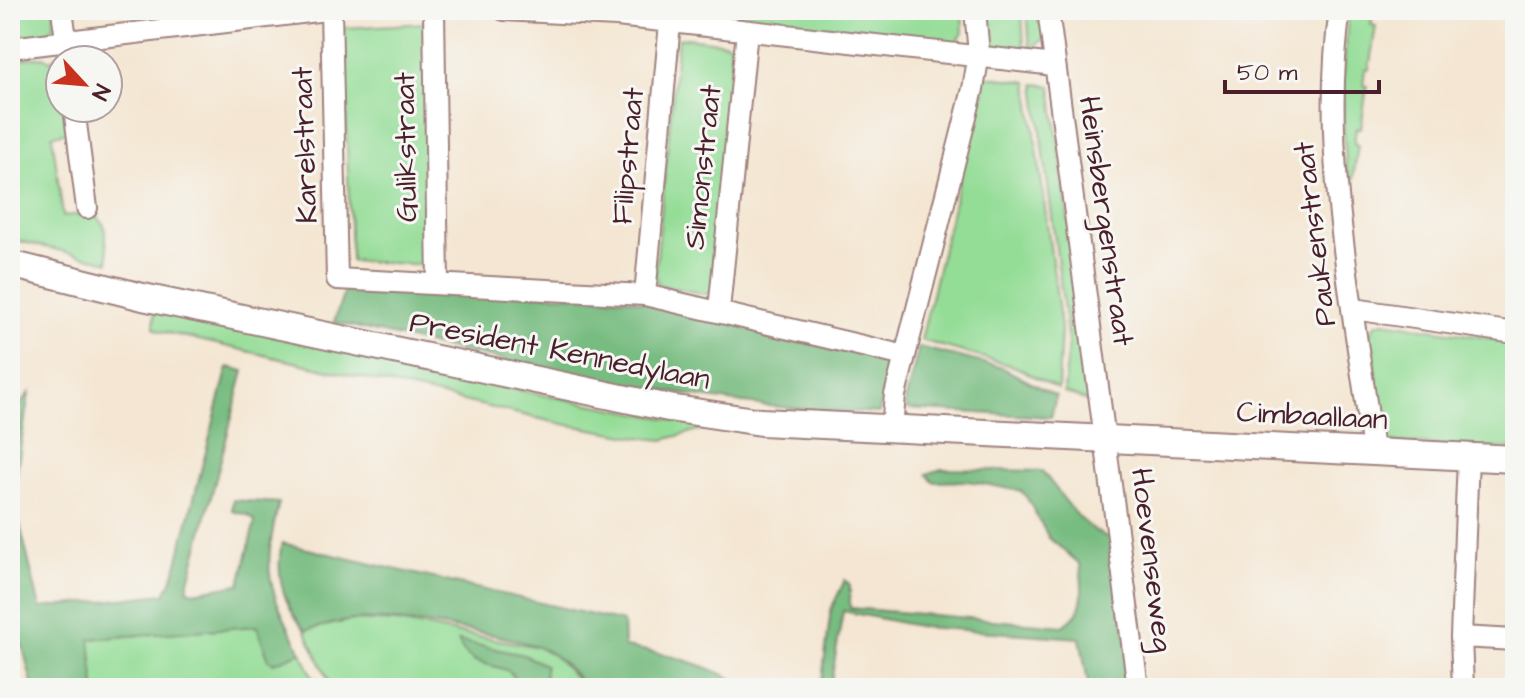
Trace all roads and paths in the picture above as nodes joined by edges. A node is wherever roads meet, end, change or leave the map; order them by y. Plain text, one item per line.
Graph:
1 (62, 10) edge
2 (328, 10) edge
3 (434, 10) edge
4 (504, 10) edge
5 (975, 10) edge
6 (1048, 10) edge
7 (1340, 10) edge
8 (617, 13) edge
9 (670, 23) junction
10 (747, 31) junction
11 (66, 44) edge
12 (106, 44) edge
13 (10, 48) edge
14 (44, 49) edge
15 (979, 54) junction
16 (1055, 65) junction
17 (76, 124) edge
18 (87, 208) dead end
19 (10, 264) edge
20 (337, 279) joint
21 (438, 284) junction
22 (645, 295) junction
23 (1354, 309) junction
24 (719, 310) junction
25 (1515, 333) edge
26 (905, 356) junction
27 (892, 428) junction
28 (1106, 440) junction
29 (1373, 451) junction
30 (1468, 457) junction
31 (1515, 459) edge
32 (1461, 637) junction
33 (1515, 640) edge
34 (1138, 688) edge
35 (1463, 688) edge

1 - 11 street
2 - 12 street
2 - 20 street, Karelstraat
3 - 21 street, Gulikstraat
4 - 8 street
5 - 15 street
6 - 16 street, Heinsbergenstraat
7 - 23 street, Paukenstraat
8 - 9 street
9 - 10 street
9 - 22 street, Filipstraat
10 - 15 street
10 - 24 street, Simonstraat
13 - 14 street
15 - 16 street
15 - 26 street
16 - 28 street, Heinsbergenstraat
17 - 18 street
19 - 27 street, President Kennedylaan
20 - 21 street, President Kennedylaan
21 - 22 street, President Kennedylaan
22 - 24 street, President Kennedylaan
23 - 25 street
23 - 29 street, Paukenstraat
24 - 26 street, President Kennedylaan
26 - 27 street
27 - 28 street, President Kennedylaan
28 - 29 street, Cimbaallaan
28 - 34 street, Hoevenseweg
29 - 30 street, Cimbaallaan
30 - 31 street, Cimbaallaan
30 - 32 street
32 - 33 street
32 - 35 street

